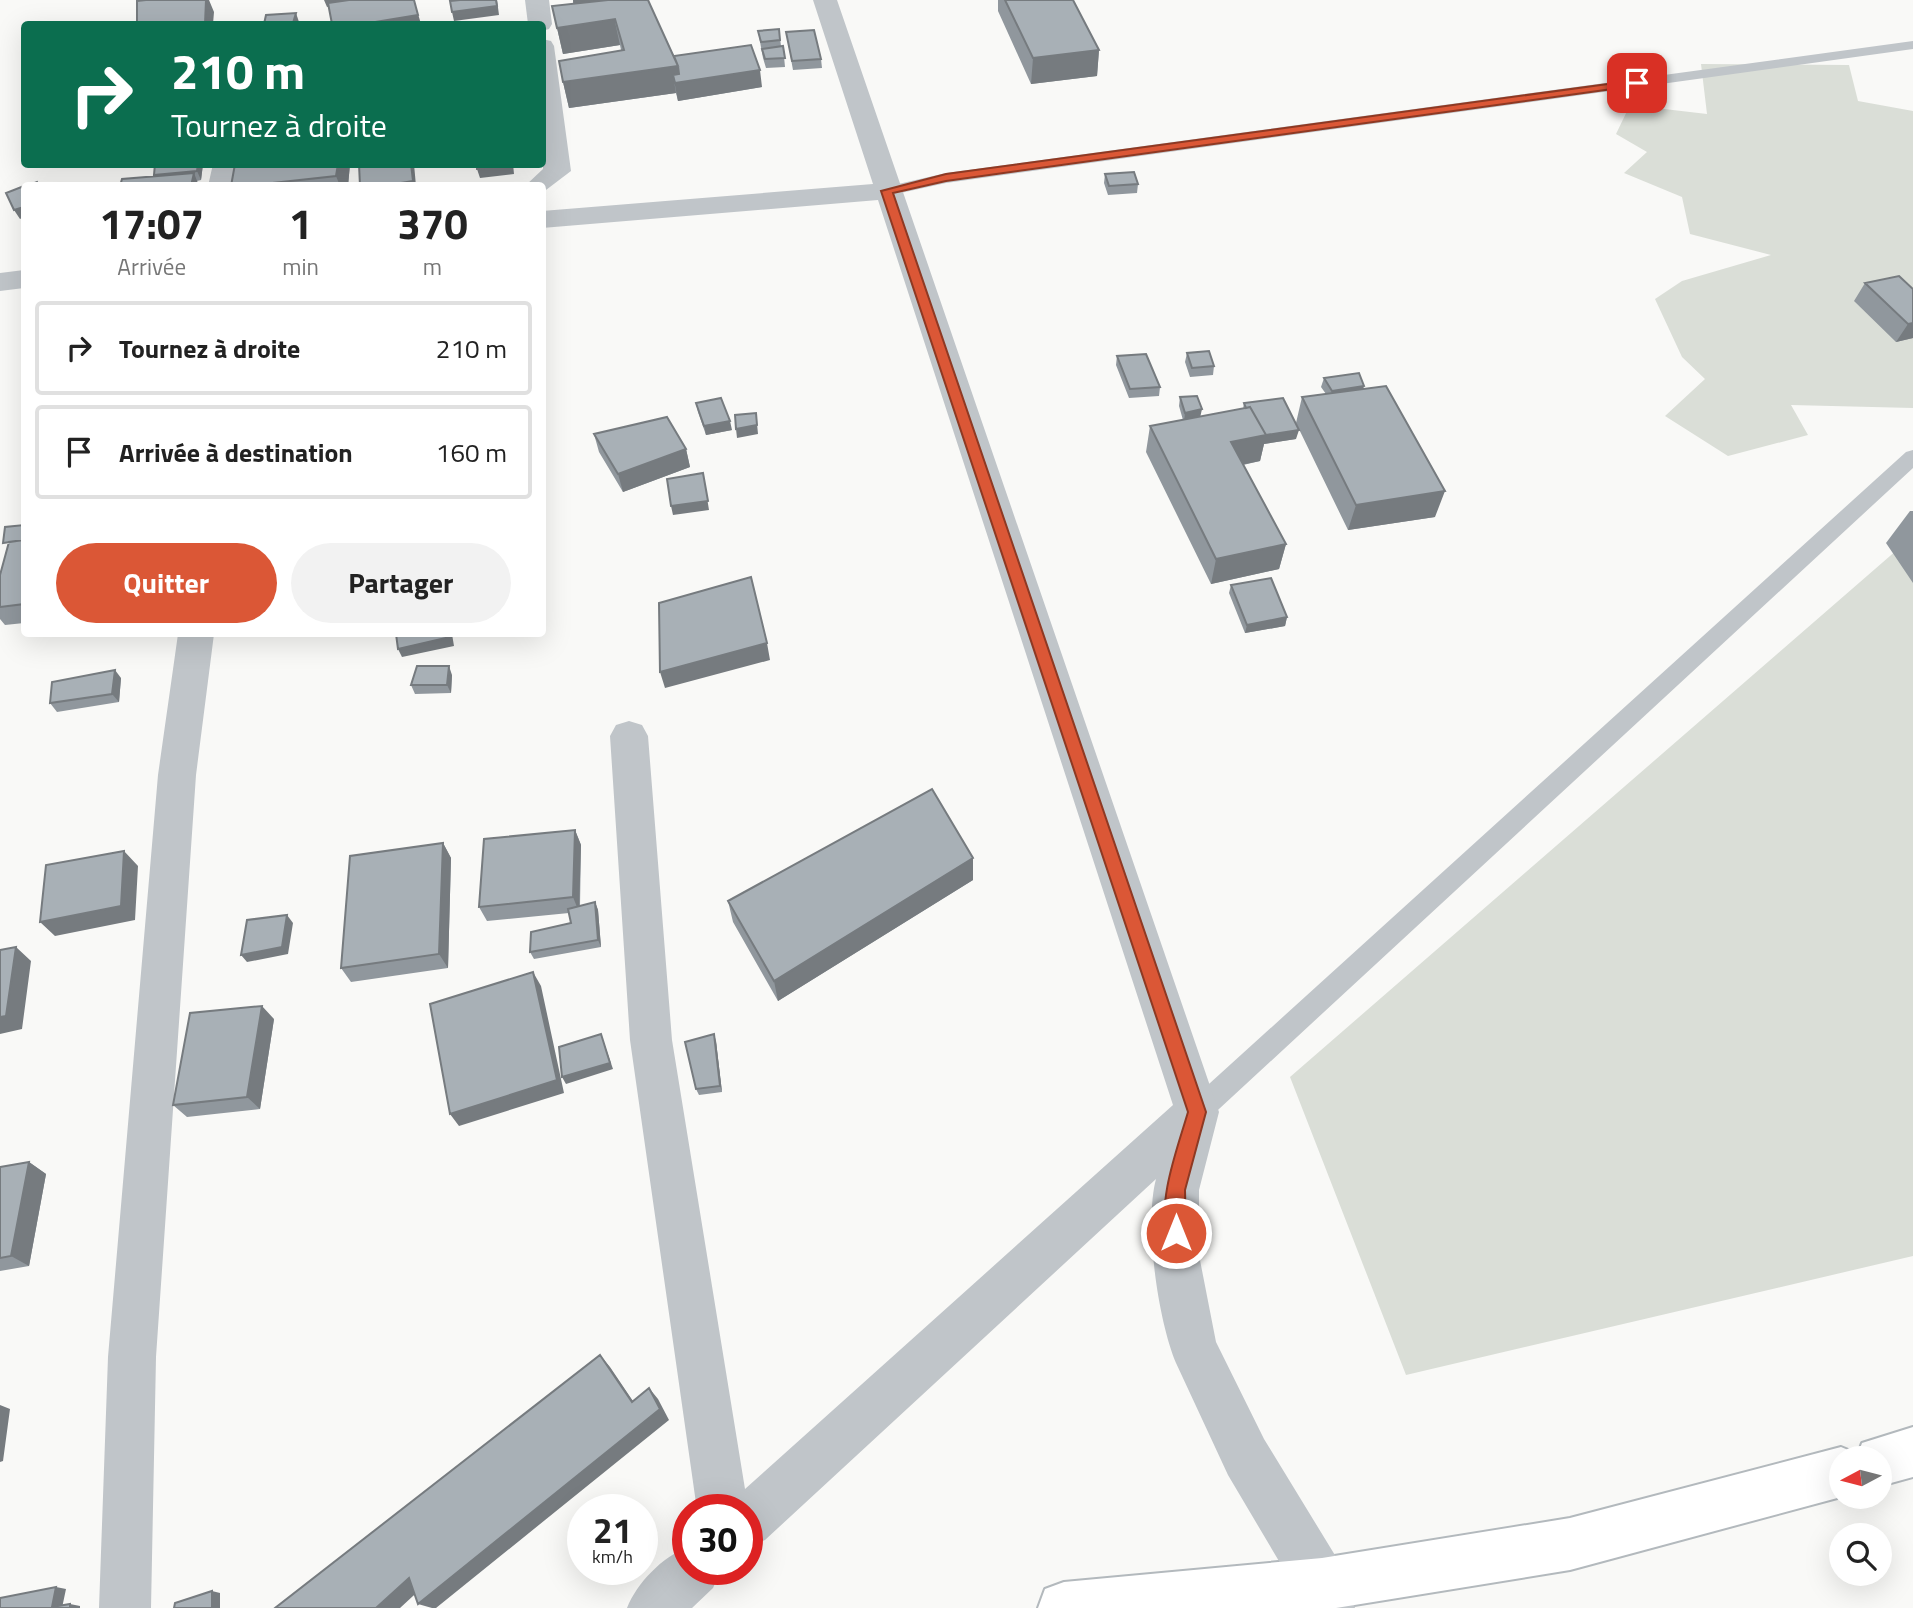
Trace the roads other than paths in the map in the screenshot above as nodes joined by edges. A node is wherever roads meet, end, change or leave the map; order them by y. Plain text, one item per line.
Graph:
1 (537, 0) edge
2 (825, 0) edge
3 (540, 21) edge
4 (1913, 45) edge
5 (546, 79) edge
6 (543, 182) edge
7 (887, 191) junction
8 (546, 220) edge
9 (21, 279) edge
10 (0, 282) edge
11 (1913, 457) edge
12 (196, 637) edge
13 (629, 736) dead end
14 (1197, 1112) junction
15 (1913, 1452) edge
16 (1892, 1458) edge
17 (1829, 1475) edge
18 (721, 1494) edge
19 (763, 1507) edge
20 (678, 1585) edge
21 (1326, 1596) edge
22 (125, 1608) edge
23 (653, 1608) edge
24 (1064, 1608) edge

1 - 3 street
2 - 7 street
4 - 7 lane
5 - 6 street
7 - 8 street
7 - 14 street
9 - 10 street
11 - 14 lane
12 - 22 street
13 - 18 street
14 - 19 street
14 - 21 street
15 - 16 main road
17 - 21 main road
20 - 23 street
21 - 24 main road

